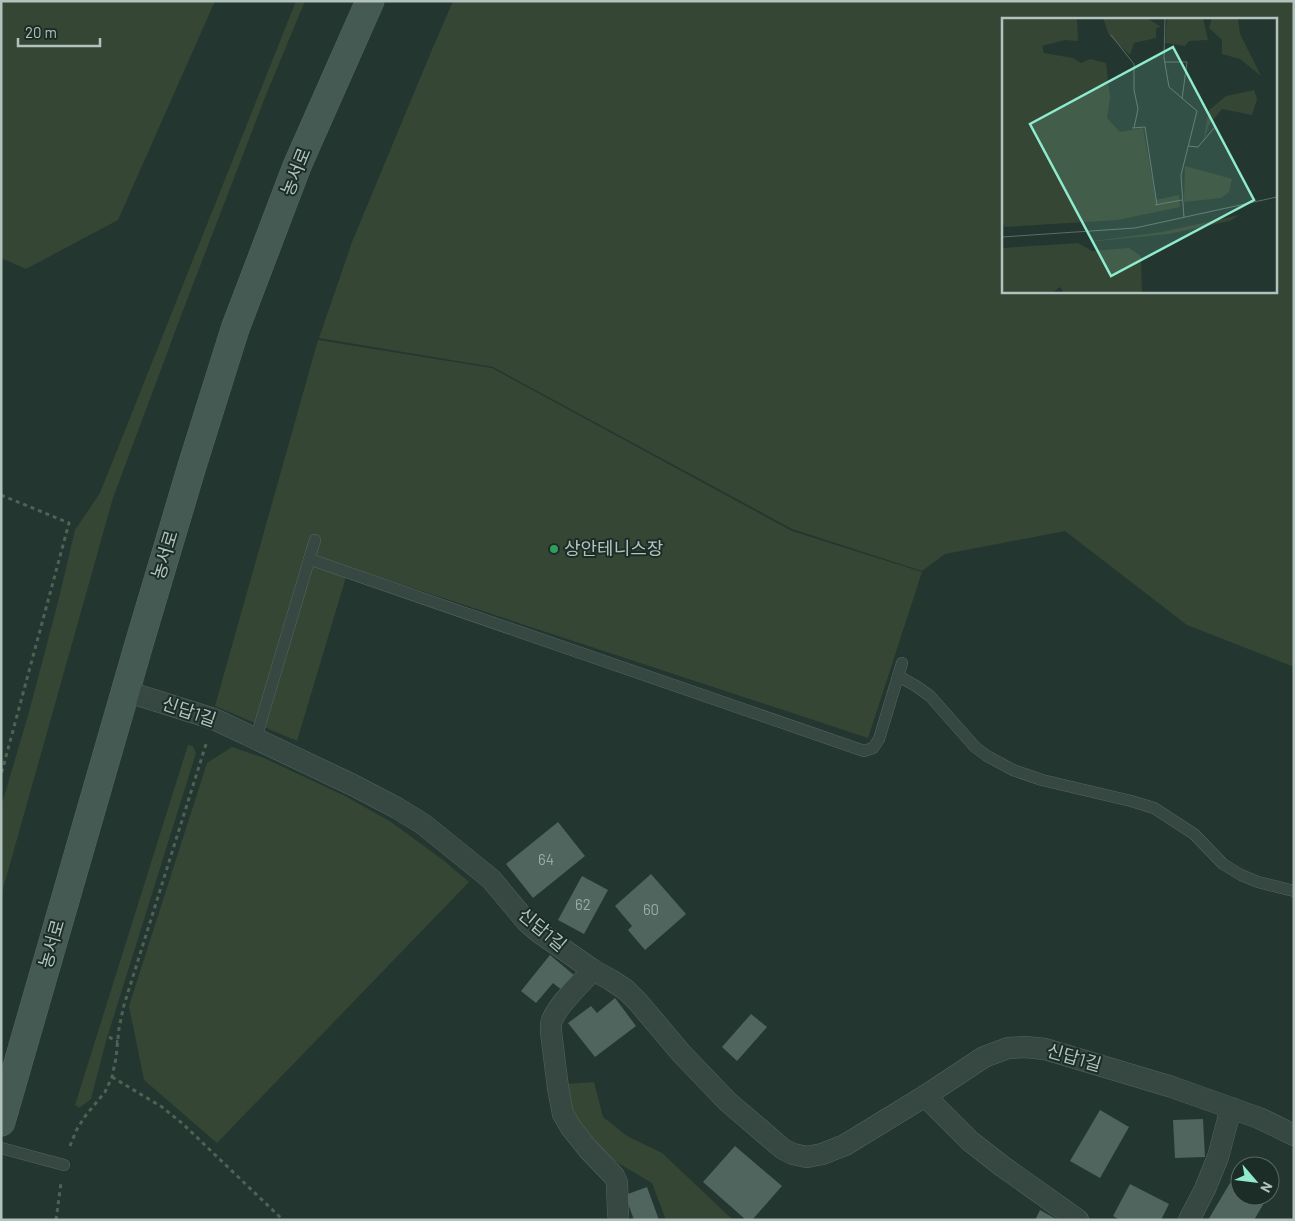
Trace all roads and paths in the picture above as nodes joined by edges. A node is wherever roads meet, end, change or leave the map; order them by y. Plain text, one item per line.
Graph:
1 (370, 1) edge
2 (1, 495) edge
3 (315, 540) dead end
4 (309, 559) junction
5 (902, 663) dead end
6 (898, 676) junction
7 (125, 691) junction
8 (214, 719) junction
9 (256, 738) junction
10 (1, 775) edge
11 (1294, 891) edge
12 (593, 970) junction
13 (109, 1037) dead end
14 (118, 1042) junction
15 (112, 1077) junction
16 (925, 1096) junction
17 (3, 1107) edge
18 (1231, 1108) junction
19 (1294, 1135) edge
20 (1, 1148) edge
21 (64, 1165) junction
22 (618, 1214) dead end
23 (56, 1220) edge
24 (283, 1220) edge
25 (1078, 1220) edge
26 (1189, 1220) edge

1 - 7 street, 농서로
2 - 10 path
3 - 4 lane
4 - 6 lane
4 - 9 lane
5 - 6 lane
6 - 11 lane
7 - 8 street, 신답1길
7 - 17 street, 농서로
8 - 9 street, 신답1길
8 - 14 path
9 - 12 street, 신답1길
12 - 16 street, 신답1길
12 - 22 street
13 - 14 path
14 - 15 path
15 - 21 path
15 - 24 path
16 - 18 street, 신답1길
16 - 25 street
18 - 19 street, 신답1길
18 - 26 street
20 - 21 lane
21 - 23 path

